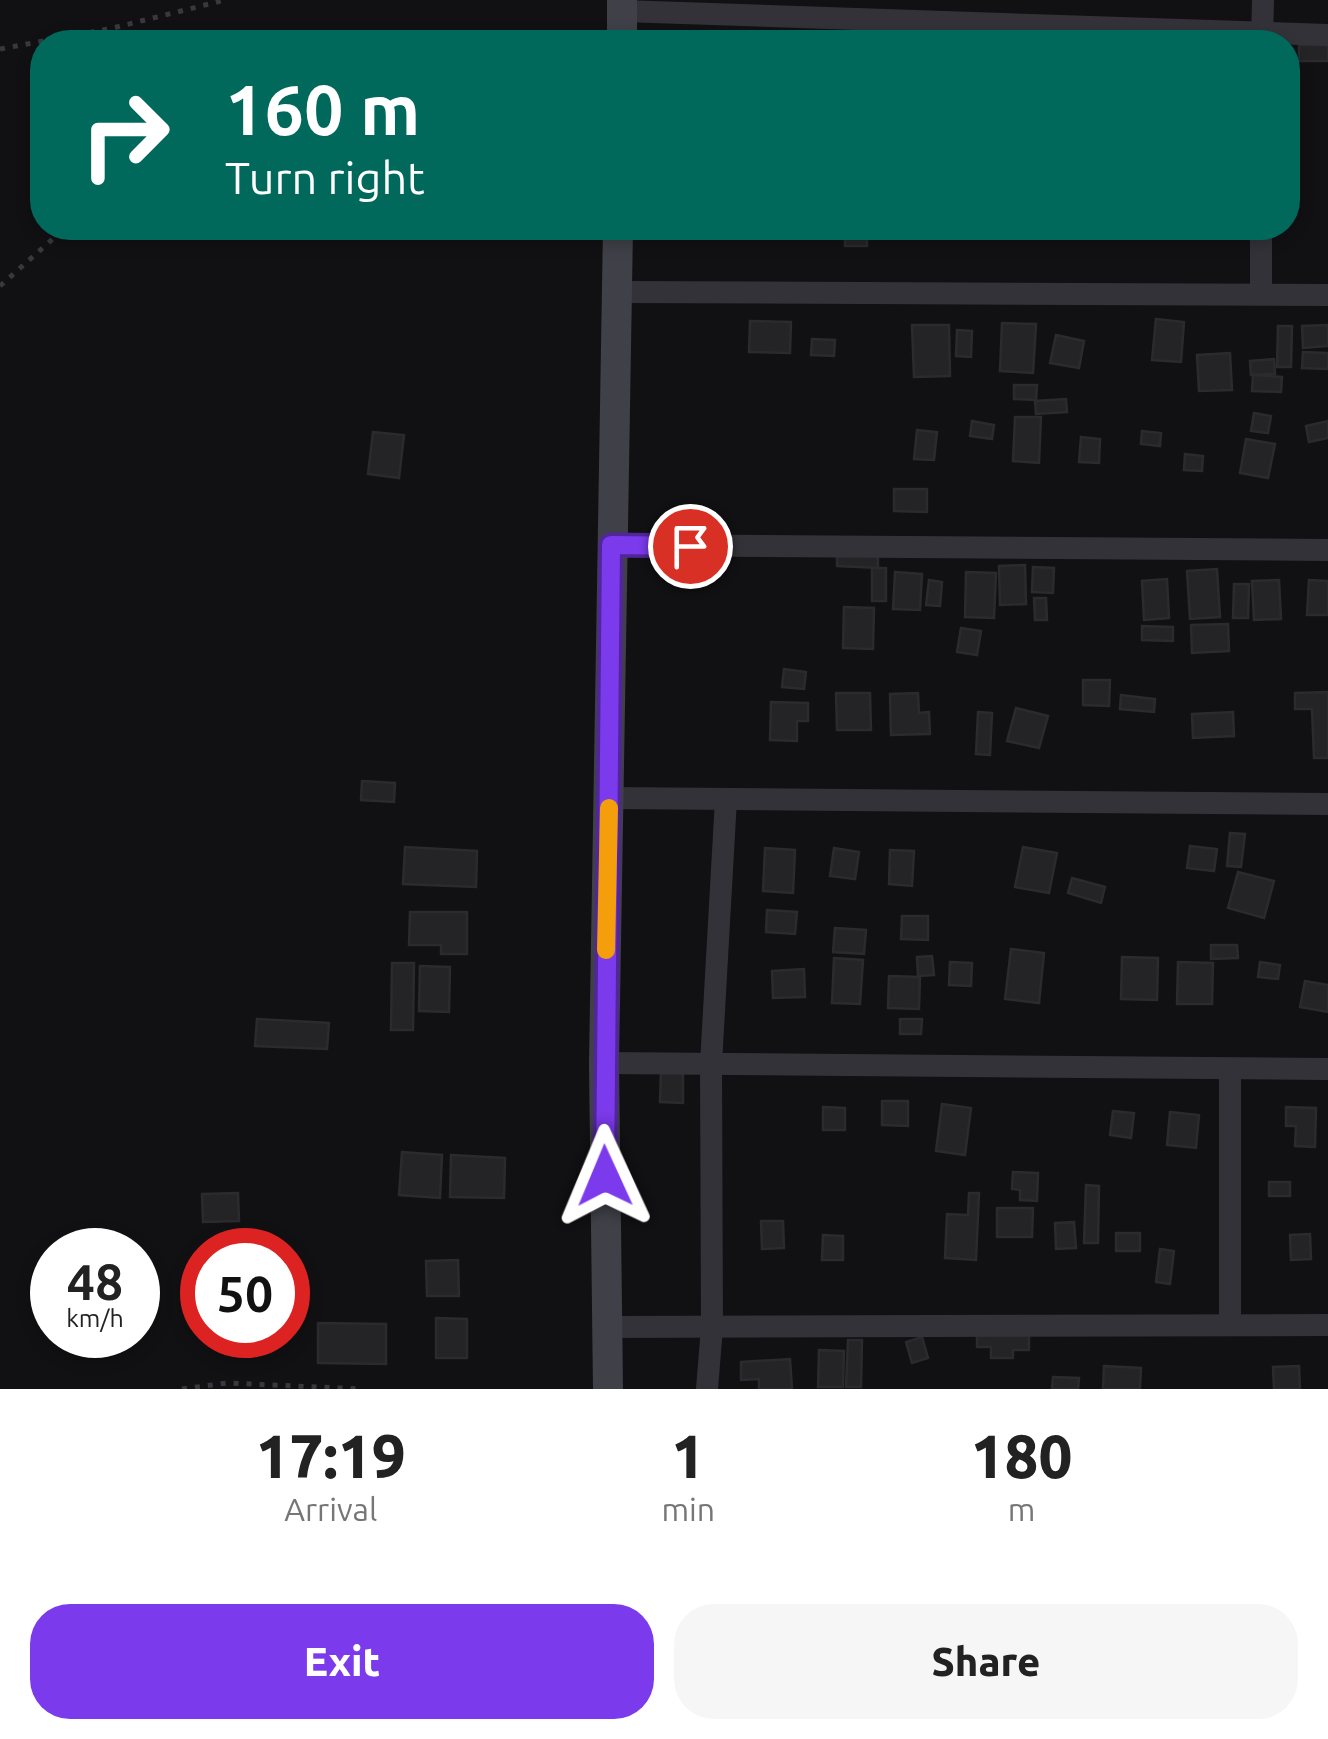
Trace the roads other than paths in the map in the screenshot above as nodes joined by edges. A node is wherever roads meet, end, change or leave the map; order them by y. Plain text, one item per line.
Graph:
1 (1263, 0) edge
2 (622, 6) edge
3 (1087, 30) edge
4 (1262, 30) edge
5 (1328, 35) edge
6 (1300, 37) edge
7 (618, 240) edge
8 (1261, 240) edge
9 (617, 292) junction
10 (1260, 293) junction
11 (1328, 294) edge
12 (611, 545) junction
13 (1328, 550) edge
14 (609, 798) junction
15 (726, 799) junction
16 (1328, 804) edge
17 (604, 1064) junction
18 (711, 1064) junction
19 (1230, 1069) junction
20 (1328, 1069) edge
21 (1230, 1325) junction
22 (1328, 1325) edge
23 (606, 1327) junction
24 (712, 1327) junction
25 (608, 1389) edge
26 (707, 1389) edge

1 - 4 street
2 - 3 street
5 - 6 street
7 - 9 main road
8 - 10 street
9 - 10 street
9 - 12 main road
10 - 11 street
12 - 13 street
12 - 14 main road
14 - 15 street
14 - 17 main road
15 - 16 street
15 - 18 street
17 - 18 street
17 - 23 main road
18 - 19 street
18 - 24 street
19 - 20 street
19 - 21 street
21 - 22 street
21 - 24 street
23 - 24 street
23 - 25 main road
24 - 26 street

